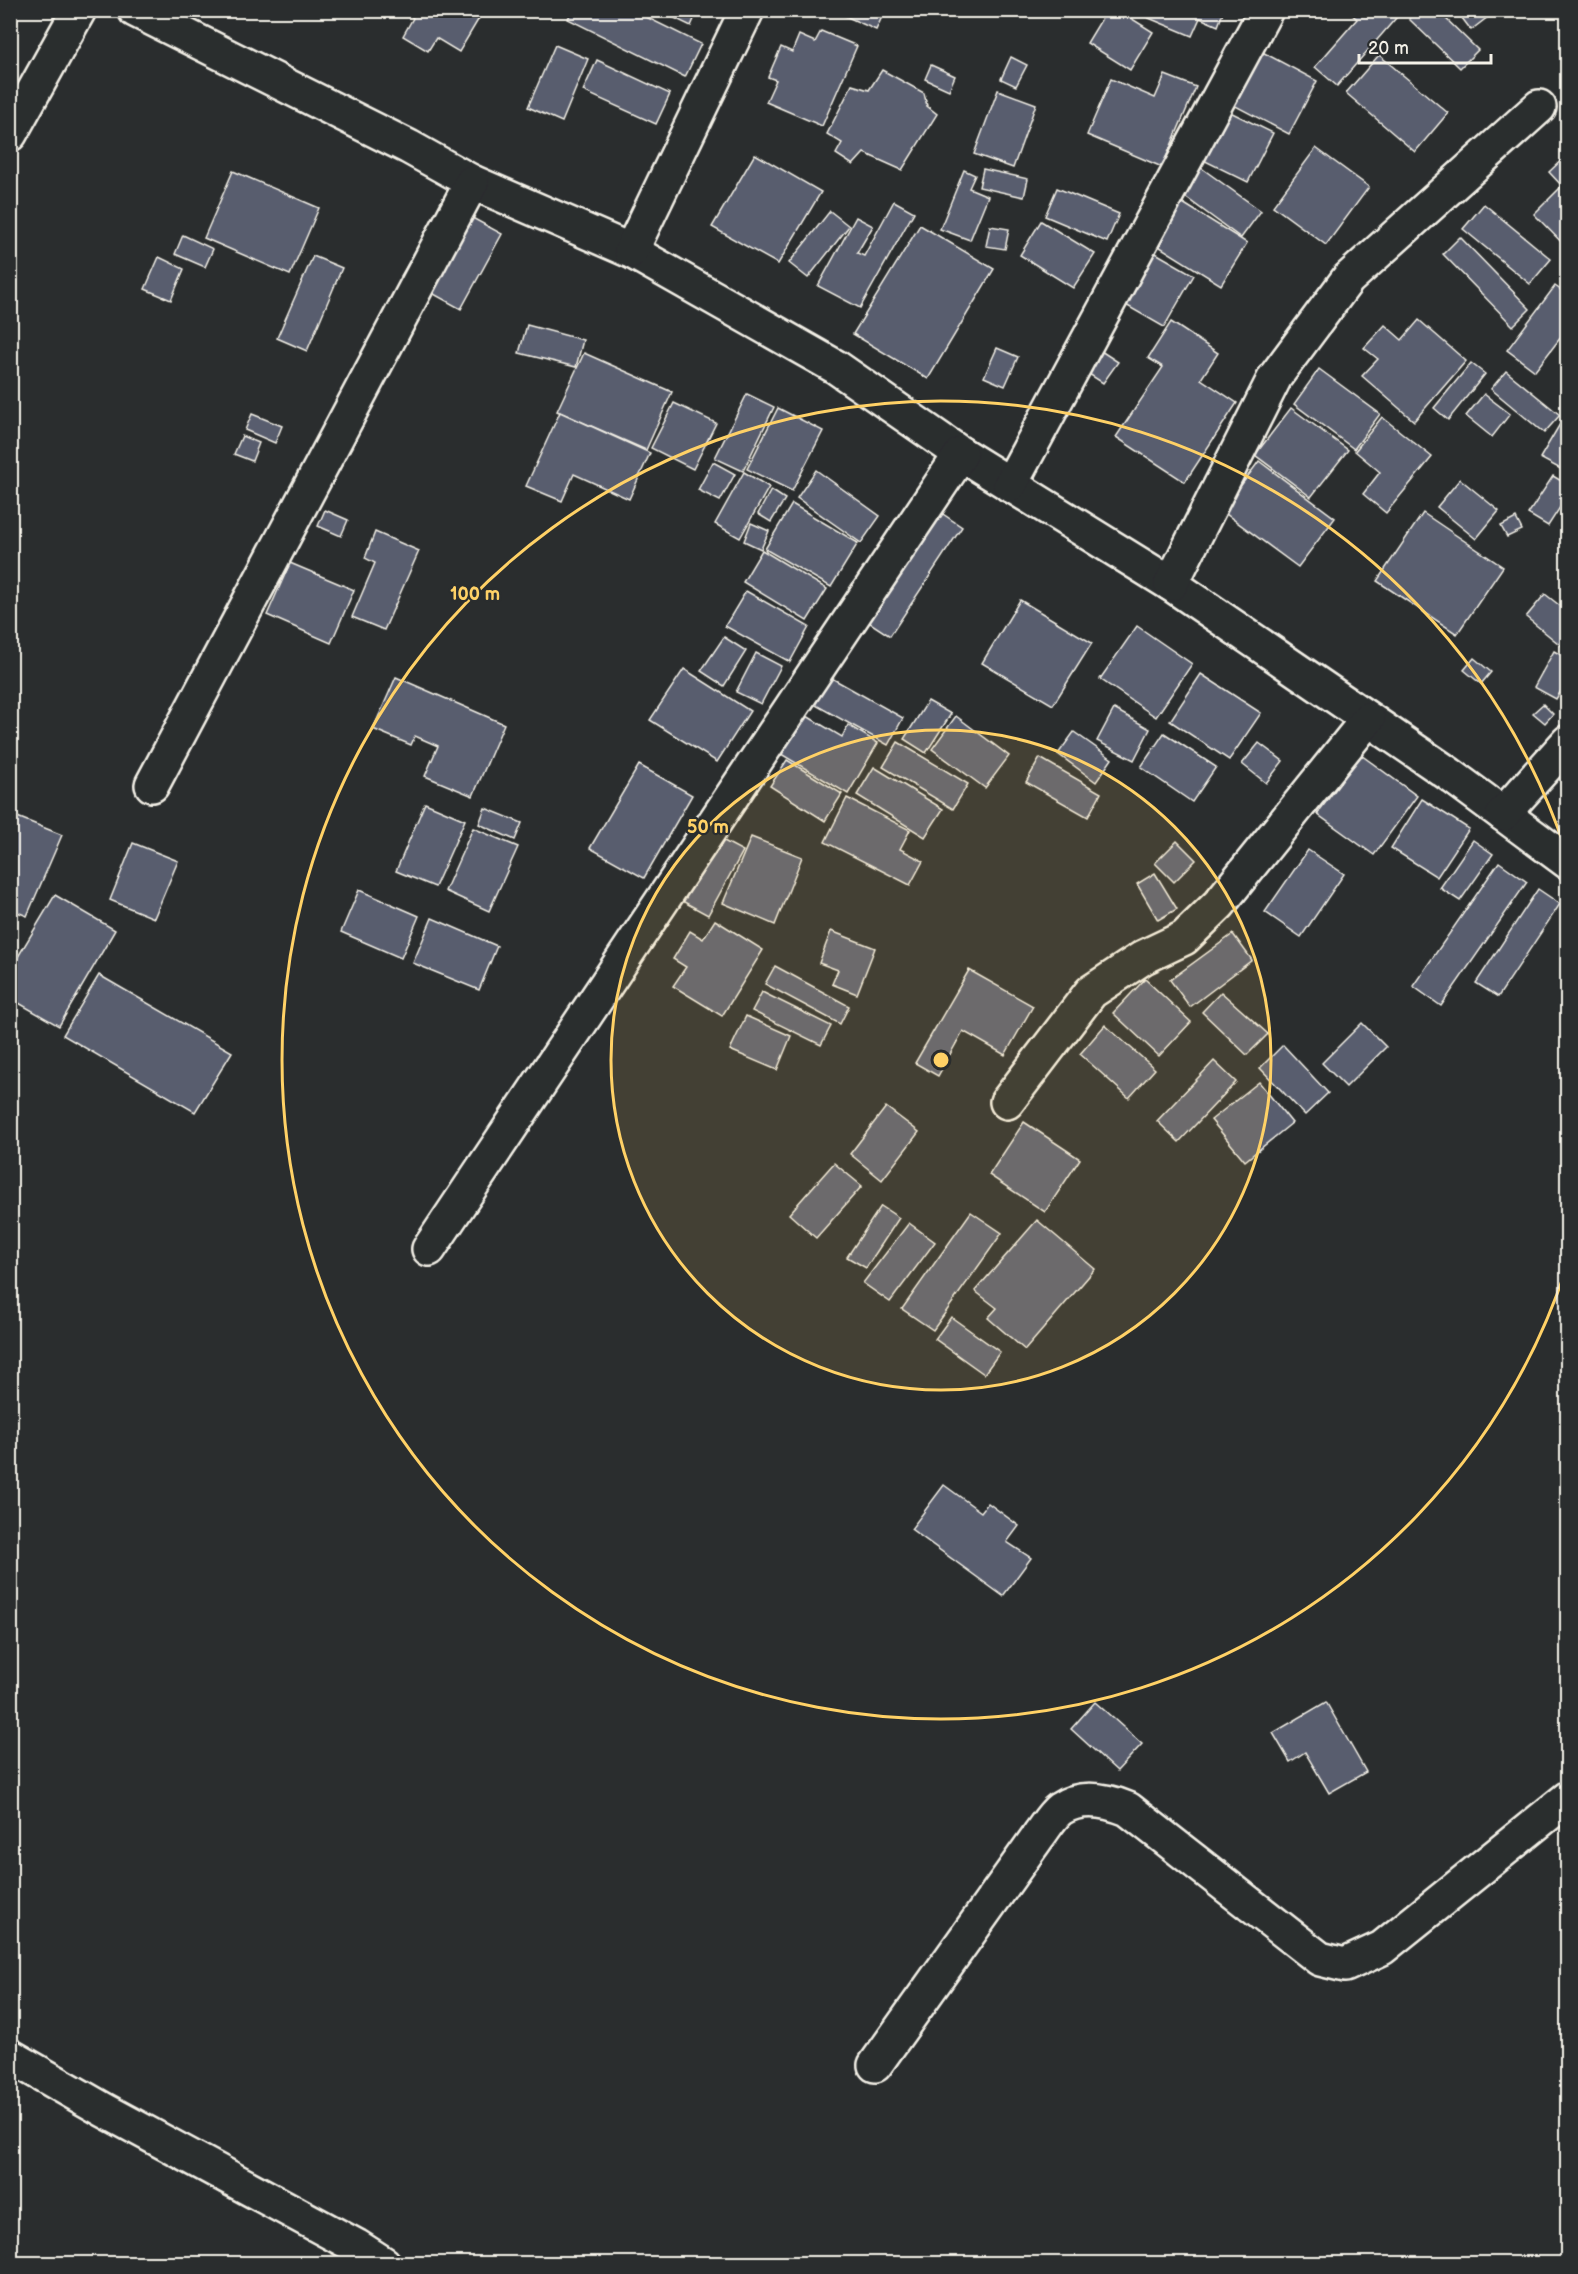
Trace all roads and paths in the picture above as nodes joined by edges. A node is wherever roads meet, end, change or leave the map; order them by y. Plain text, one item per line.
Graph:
1 (79, 10) edge
2 (135, 10) edge
3 (747, 10) edge
4 (1266, 10) edge
5 (1539, 107) dead end
6 (10, 134) edge
7 (472, 182) junction
8 (631, 251) junction
9 (961, 454) junction
10 (1010, 485) junction
11 (1171, 584) junction
12 (1368, 719) junction
13 (1568, 742) edge
14 (152, 785) dead end
15 (1503, 814) junction
16 (1568, 862) edge
17 (1007, 1102) dead end
18 (429, 1250) dead end
19 (1568, 1798) edge
20 (10, 2056) edge
21 (875, 2065) dead end
22 (384, 2264) edge

1 - 6 street
2 - 7 street
3 - 8 street
4 - 10 street
5 - 11 street
7 - 8 street
7 - 14 street
8 - 9 street
9 - 10 street
9 - 18 street
10 - 11 street
11 - 12 street
12 - 15 street
12 - 17 street
13 - 15 street
15 - 16 street
19 - 21 street
20 - 22 street

